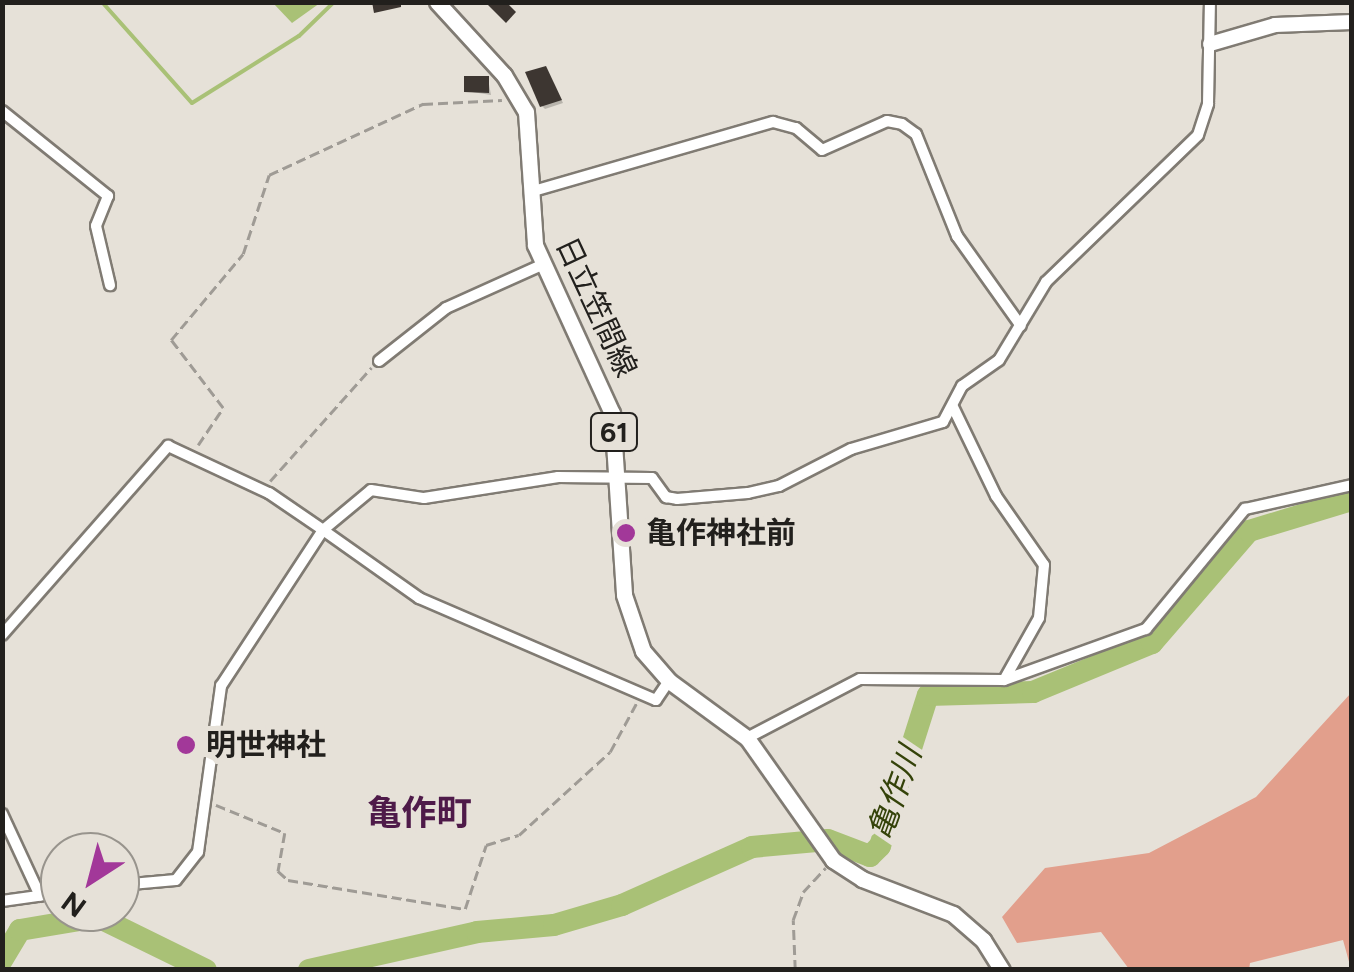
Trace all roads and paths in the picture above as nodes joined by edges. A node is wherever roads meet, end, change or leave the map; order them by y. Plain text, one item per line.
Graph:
1 (437, 2) edge
2 (1210, 2) edge
3 (1352, 22) edge
4 (1210, 44) junction
5 (2, 110) edge
6 (526, 112) junction
7 (530, 192) junction
8 (544, 264) junction
9 (110, 285) dead end
10 (1020, 326) junction
11 (379, 360) joint
12 (954, 407) junction
13 (192, 455) junction
14 (616, 480) junction
15 (1352, 485) edge
16 (262, 490) junction
17 (322, 530) junction
18 (2, 634) edge
19 (1004, 680) junction
20 (669, 681) junction
21 (642, 693) junction
22 (747, 738) junction
23 (205, 801) junction
24 (2, 814) edge
25 (833, 860) junction
26 (140, 883) edge
27 (40, 896) joint
28 (2, 901) edge
29 (796, 970) edge
30 (1002, 970) edge

1 - 6 main road, 日立笠間線 / 61
2 - 4 street
3 - 4 street
4 - 10 street
5 - 9 street
6 - 7 main road, 日立笠間線 / 61
6 - 13 path
7 - 8 main road, 日立笠間線 / 61
7 - 10 street
8 - 11 street
8 - 14 main road, 日立笠間線 / 61
10 - 12 street
11 - 16 path
12 - 14 street
12 - 19 street
13 - 16 street
13 - 18 street
14 - 17 street
14 - 20 main road, 日立笠間線 / 61
15 - 19 street
16 - 17 street
17 - 21 street
17 - 23 street
19 - 22 street
20 - 21 street
20 - 22 main road, 日立笠間線 / 61
21 - 23 path
22 - 25 main road, 日立笠間線 / 61
23 - 26 street
24 - 27 street
25 - 29 path
25 - 30 main road, 日立笠間線 / 61
27 - 28 street

